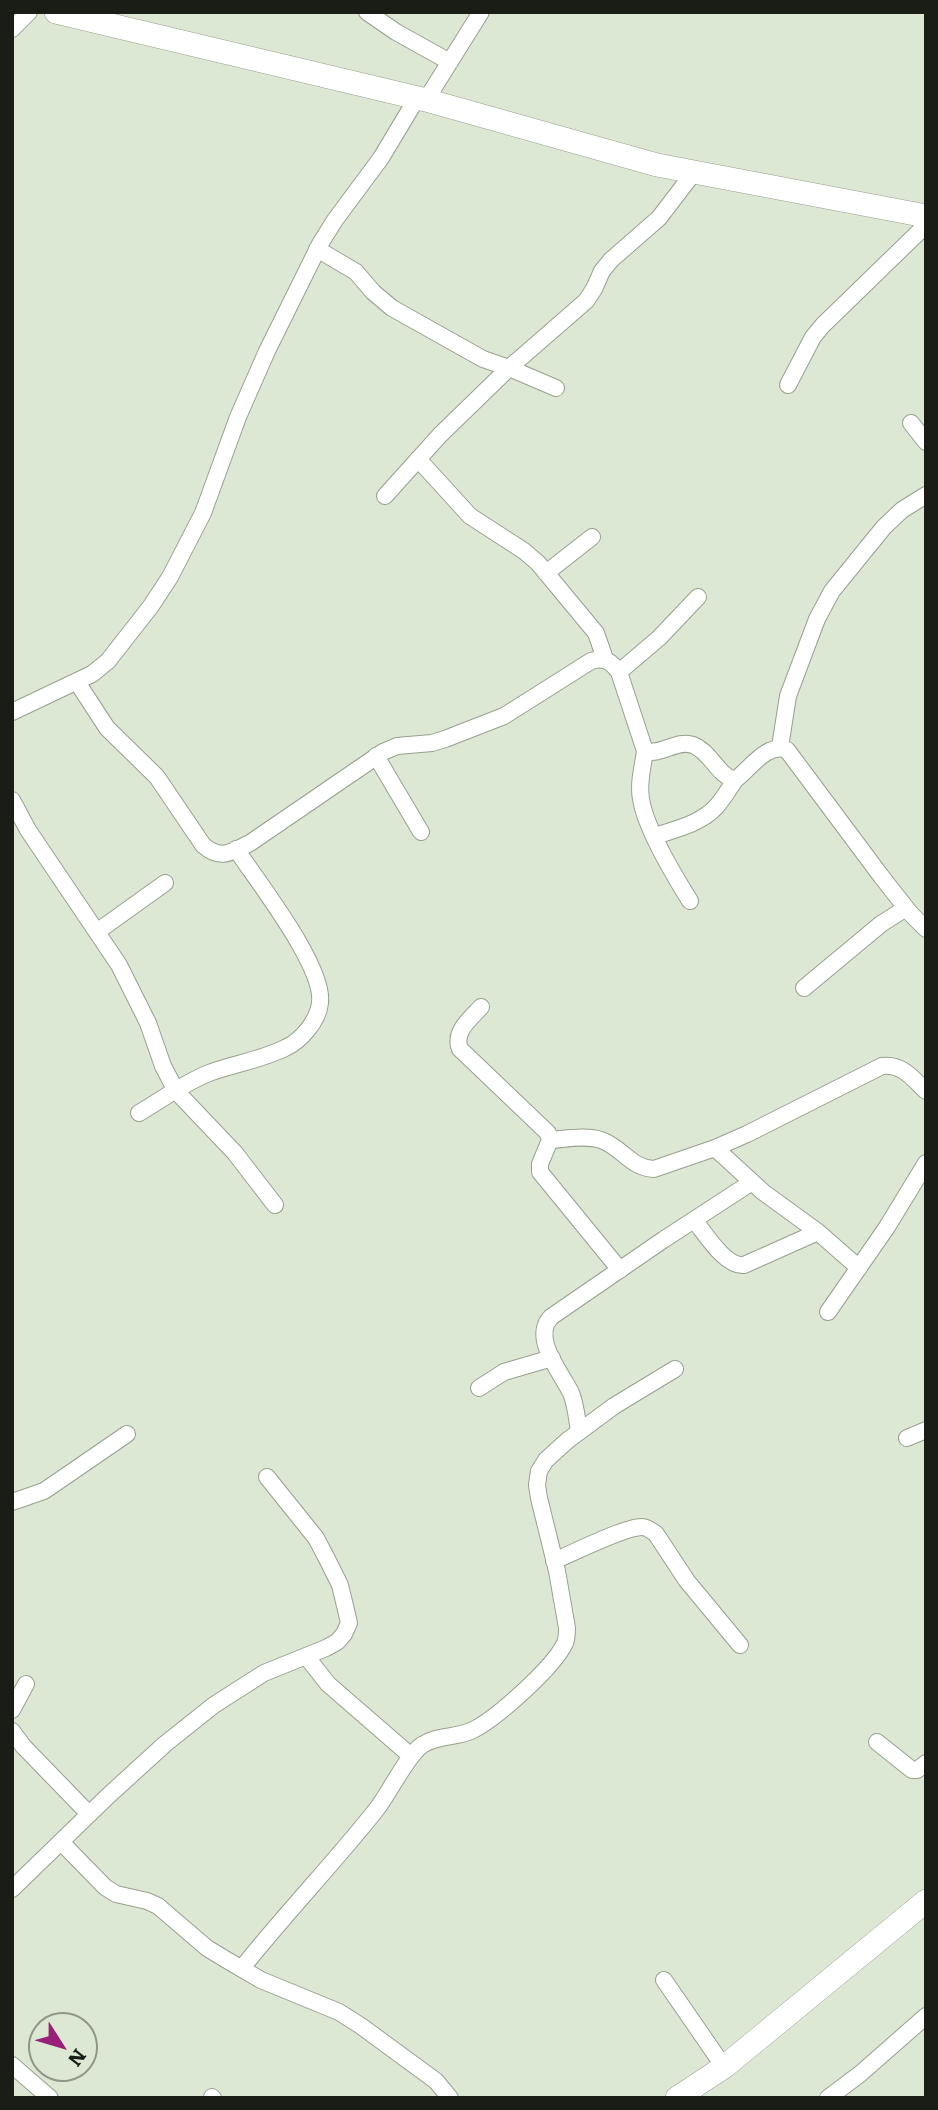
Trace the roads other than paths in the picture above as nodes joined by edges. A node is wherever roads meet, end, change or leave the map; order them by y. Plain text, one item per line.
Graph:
1 (29, 12) edge
2 (56, 12) edge
3 (368, 12) edge
4 (481, 12) edge
5 (12, 29) edge
6 (450, 62) junction
7 (421, 99) junction
8 (695, 171) junction
9 (926, 215) edge
10 (926, 225) edge
11 (317, 249) junction
12 (509, 368) junction
13 (788, 384) dead end
14 (556, 388) dead end
15 (911, 423) dead end
16 (926, 442) edge
17 (418, 459) junction
18 (926, 495) edge
19 (386, 496) dead end
20 (592, 537) dead end
21 (546, 573) junction
22 (698, 597) dead end
23 (605, 659) junction
24 (619, 672) junction
25 (77, 682) junction
26 (12, 712) edge
27 (780, 747) junction
28 (645, 751) junction
29 (376, 756) junction
30 (735, 780) junction
31 (12, 800) edge
32 (421, 832) dead end
33 (655, 836) junction
34 (236, 849) junction
35 (165, 883) dead end
36 (690, 901) dead end
37 (906, 908) junction
38 (926, 929) edge
39 (98, 931) junction
40 (804, 988) dead end
41 (481, 1007) dead end
42 (176, 1091) junction
43 (926, 1091) edge
44 (139, 1113) dead end
45 (550, 1140) junction
46 (715, 1148) junction
47 (926, 1163) edge
48 (752, 1182) junction
49 (275, 1205) dead end
50 (694, 1220) junction
51 (818, 1232) junction
52 (859, 1268) junction
53 (620, 1270) junction
54 (828, 1312) dead end
55 (552, 1358) junction
56 (675, 1368) dead end
57 (479, 1388) dead end
58 (926, 1430) edge
59 (579, 1432) junction
60 (127, 1434) dead end
61 (907, 1438) dead end
62 (267, 1477) dead end
63 (12, 1502) edge
64 (554, 1561) junction
65 (740, 1645) dead end
66 (306, 1656) junction
67 (26, 1684) dead end
68 (12, 1710) edge
69 (12, 1731) edge
70 (877, 1742) dead end
71 (411, 1756) junction
72 (926, 1763) edge
73 (89, 1814) junction
74 (61, 1842) junction
75 (12, 1889) edge
76 (926, 1901) edge
77 (242, 1968) junction
78 (663, 1980) dead end
79 (926, 2016) edge
80 (12, 2065) edge
81 (724, 2067) junction
82 (50, 2098) edge
83 (450, 2098) edge
84 (677, 2098) edge
85 (828, 2098) edge

1 - 5 street
2 - 7 main road
3 - 6 street
4 - 6 street
6 - 7 street
7 - 8 main road
7 - 11 street
8 - 9 main road
8 - 12 street
10 - 13 street
11 - 12 street
11 - 25 street
12 - 14 street
12 - 17 street
15 - 16 street
17 - 19 street
17 - 21 street
18 - 27 street
20 - 21 street
21 - 23 street
22 - 24 street
23 - 24 street
23 - 29 street
24 - 28 street
25 - 26 street
25 - 34 street
27 - 30 street
27 - 37 street
28 - 30 street
28 - 33 street
29 - 32 street
29 - 34 street
30 - 33 street
31 - 39 street
33 - 36 street
34 - 42 street
35 - 39 street
37 - 38 street
37 - 40 street
39 - 42 street
41 - 45 street
42 - 44 street
42 - 49 street
43 - 46 street
45 - 46 street
45 - 53 street
46 - 48 street
47 - 52 street
48 - 50 street
48 - 51 street
50 - 51 street
50 - 53 street
51 - 52 street
52 - 54 street
53 - 55 street
55 - 57 street
55 - 59 street
56 - 59 street
58 - 61 street
59 - 64 street
60 - 63 street
62 - 66 street
64 - 65 street
64 - 71 street
66 - 71 street
66 - 73 street
67 - 68 street
69 - 73 street
70 - 72 street
71 - 77 street
73 - 74 street
74 - 75 street
74 - 77 street
76 - 81 main road
77 - 83 street
78 - 81 street
79 - 85 street
80 - 82 street
81 - 84 main road

